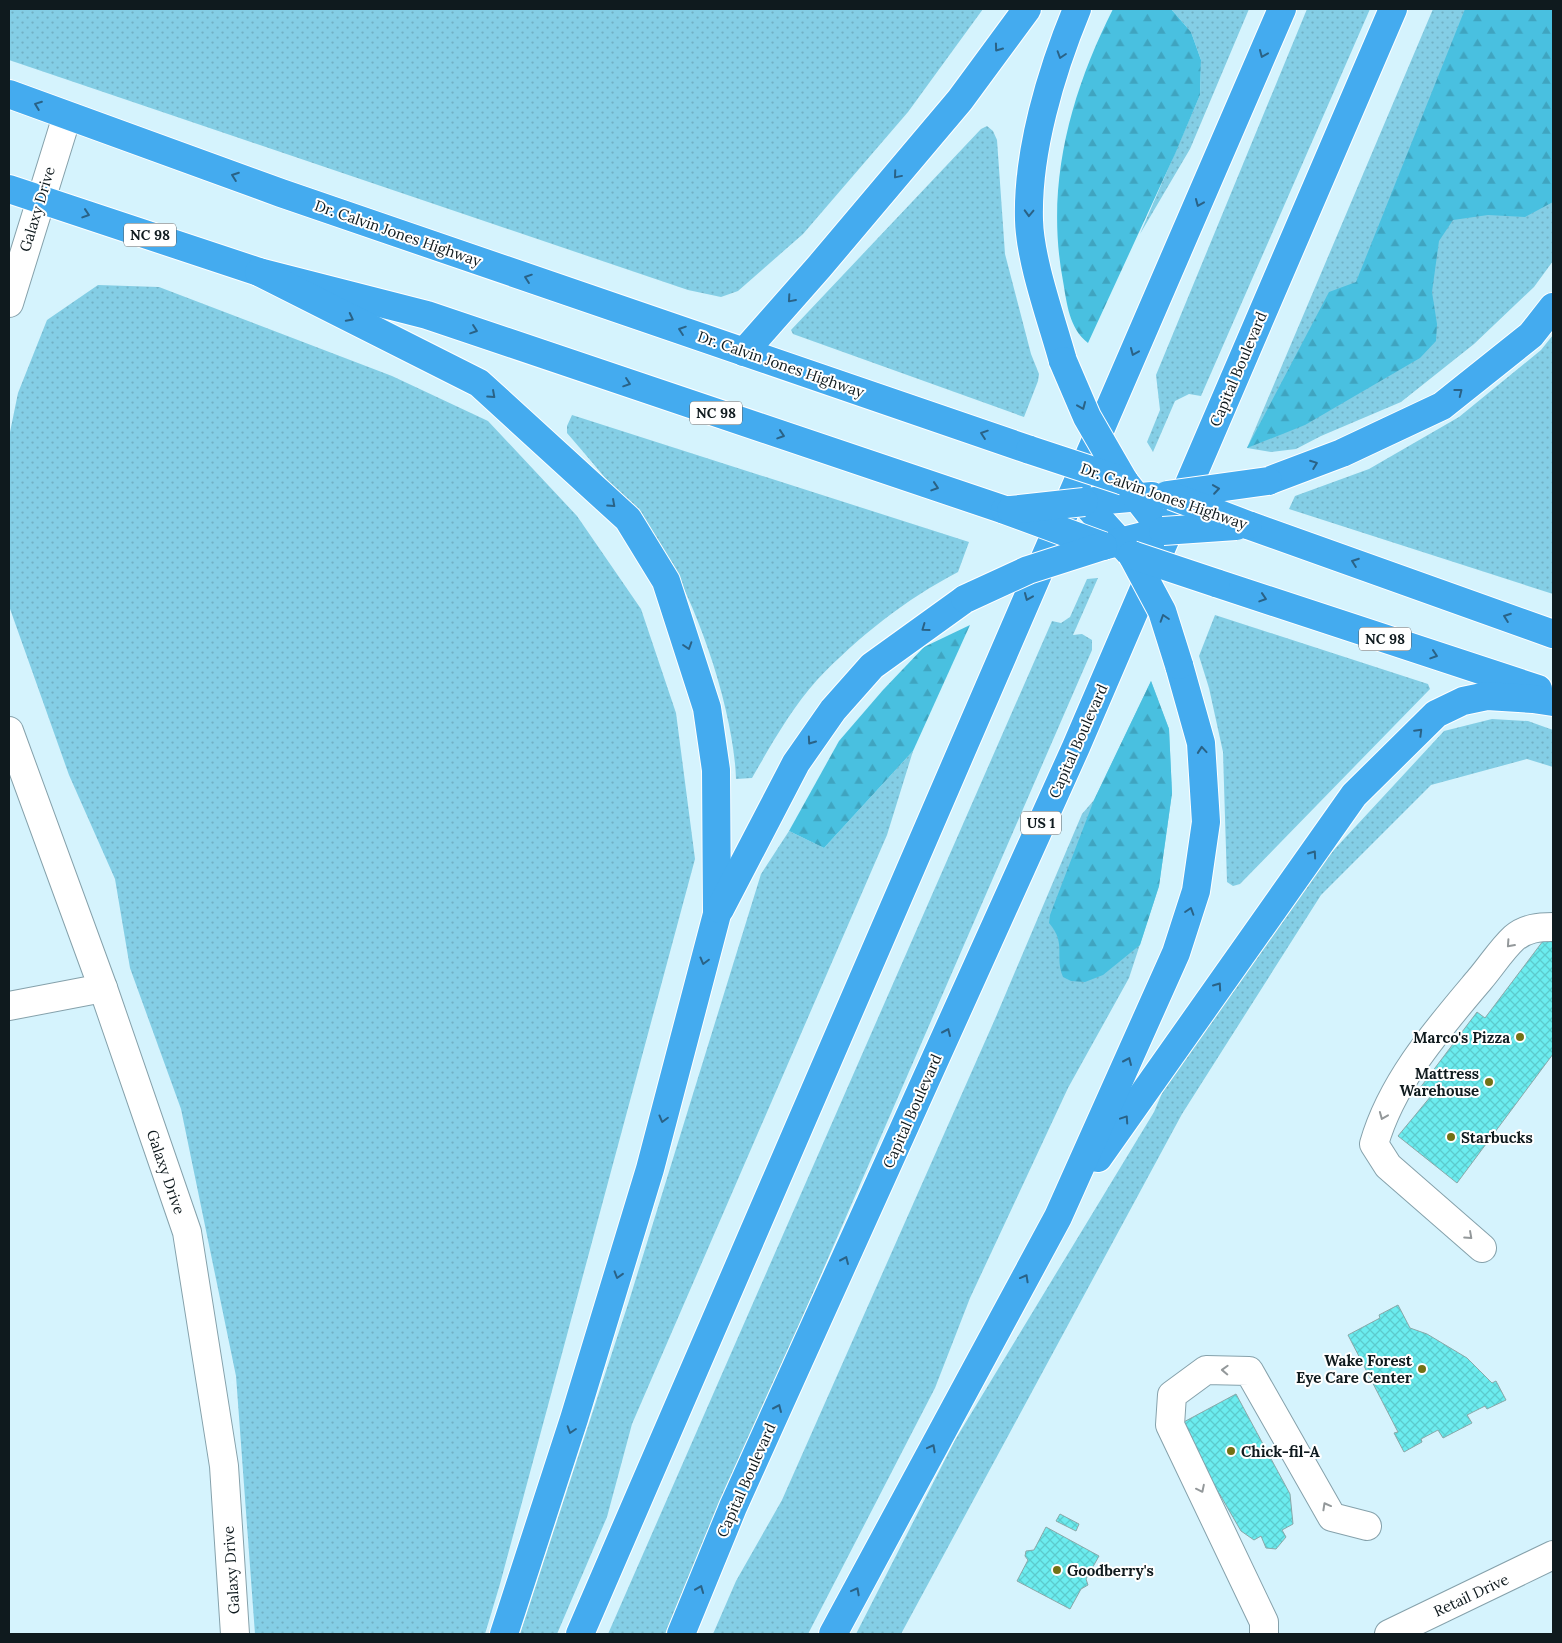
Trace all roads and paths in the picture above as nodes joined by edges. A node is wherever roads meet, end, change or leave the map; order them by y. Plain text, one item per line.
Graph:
1 (1027, 9) edge
2 (1078, 9) edge
3 (1282, 9) edge
4 (1393, 9) edge
5 (9, 94) edge
6 (67, 116) junction
7 (9, 189) edge
8 (40, 199) junction
9 (259, 272) junction
10 (9, 303) edge
11 (1553, 307) edge
12 (744, 352) junction
13 (1030, 450) junction
14 (1131, 489) junction
15 (1167, 494) junction
16 (1084, 502) junction
17 (1005, 510) junction
18 (1248, 525) junction
19 (1163, 531) junction
20 (1119, 547) junction
21 (1216, 583) junction
22 (1553, 634) edge
23 (1553, 694) edge
24 (1553, 702) edge
25 (9, 730) edge
26 (717, 914) junction
27 (1553, 927) edge
28 (103, 988) junction
29 (9, 1006) edge
30 (1058, 1217) junction
31 (1482, 1248) dead end
32 (1367, 1526) dead end
33 (1553, 1555) edge
34 (1416, 1628) edge
35 (235, 1634) edge
36 (504, 1634) edge
37 (580, 1634) edge
38 (681, 1634) edge
39 (833, 1634) edge
40 (1264, 1634) edge
41 (1389, 1634) edge

1 -> 12 highway
2 -> 14 highway, bridge
3 -> 37 highway
38 -> 4 highway, Capital Boulevard / US 1
6 -> 5 highway, Dr. Calvin Jones Highway
6 - 8 street, Galaxy Drive
12 -> 6 highway, Dr. Calvin Jones Highway
7 - 8 highway, NC 98
8 -> 9 highway, NC 98
8 - 10 street, Galaxy Drive
9 -> 17 highway, NC 98
9 -> 26 highway
15 -> 11 highway, bridge
13 -> 12 highway, Dr. Calvin Jones Highway
13 - 14 highway, Dr. Calvin Jones Highway, bridge
13 - 16 highway, bridge
14 - 15 highway, Dr. Calvin Jones Highway
14 - 16 highway
14 - 19 highway
15 - 18 highway, Dr. Calvin Jones Highway, bridge
16 - 17 highway, bridge
16 - 20 highway
17 - 20 highway, NC 98, bridge
18 - 19 highway, bridge
22 -> 18 highway, Dr. Calvin Jones Highway
19 - 20 highway
19 - 21 highway, bridge
20 - 21 highway, NC 98, bridge
20 -> 26 highway, bridge
30 -> 20 highway, bridge
21 -> 23 highway, NC 98
30 -> 24 highway
25 - 28 street, Galaxy Drive
26 -> 36 highway
27 -> 31 street
28 - 29 street
28 - 35 street, Galaxy Drive
39 -> 30 highway
32 -> 40 street
33 - 34 street, Retail Drive
34 - 41 street, Retail Drive

